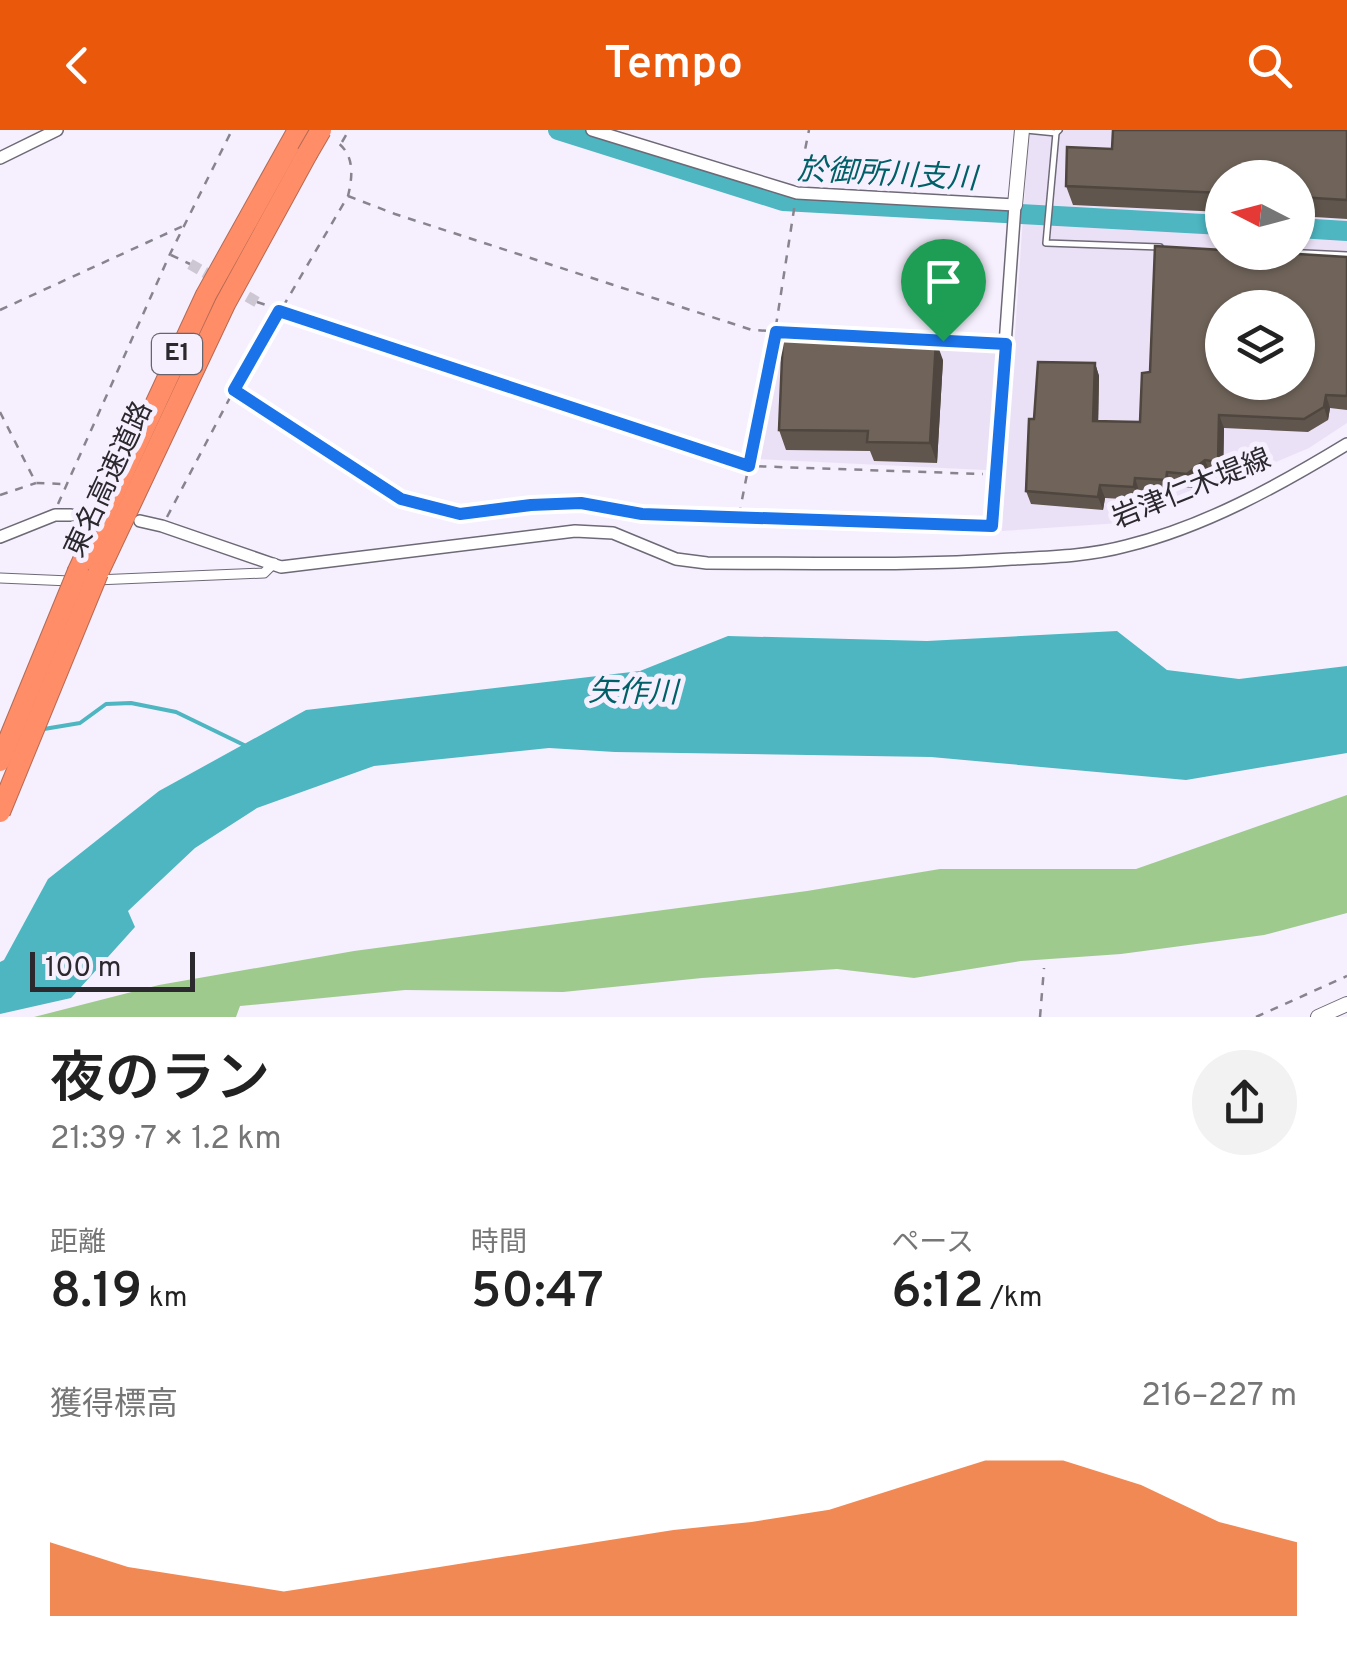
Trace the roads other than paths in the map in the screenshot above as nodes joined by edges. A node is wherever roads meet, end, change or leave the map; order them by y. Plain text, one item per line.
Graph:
1 (57, 130) edge
2 (321, 130) edge
3 (592, 130) edge
4 (1024, 130) edge
5 (1058, 131) edge
6 (298, 142) edge
7 (0, 158) edge
8 (1015, 206) junction
9 (1164, 248) edge
10 (1315, 254) edge
11 (1347, 255) edge
12 (1347, 444) edge
13 (71, 516) tunnel mouth
14 (140, 521) dead end
15 (992, 526) road end
16 (0, 537) edge
17 (274, 563) junction
18 (88, 572) junction
19 (0, 578) edge
20 (0, 761) edge
21 (0, 812) edge
22 (1347, 1004) edge
23 (1318, 1017) edge

1 - 7 street
2 - 6 highway, 東名高速道路 / E1, bridge
3 - 8 street
4 - 5 lane
4 - 8 street
5 - 9 lane
6 - 18 highway, 東名高速道路 / E1
8 - 15 street
10 - 11 lane
12 - 17 street, 岩津仁木堤線
13 - 16 street
14 - 17 street, 岩津仁木堤線
17 - 19 street
18 - 20 highway, 東名高速道路 / E1, bridge
18 - 21 highway, 東名高速道路 / E1, bridge
22 - 23 street

